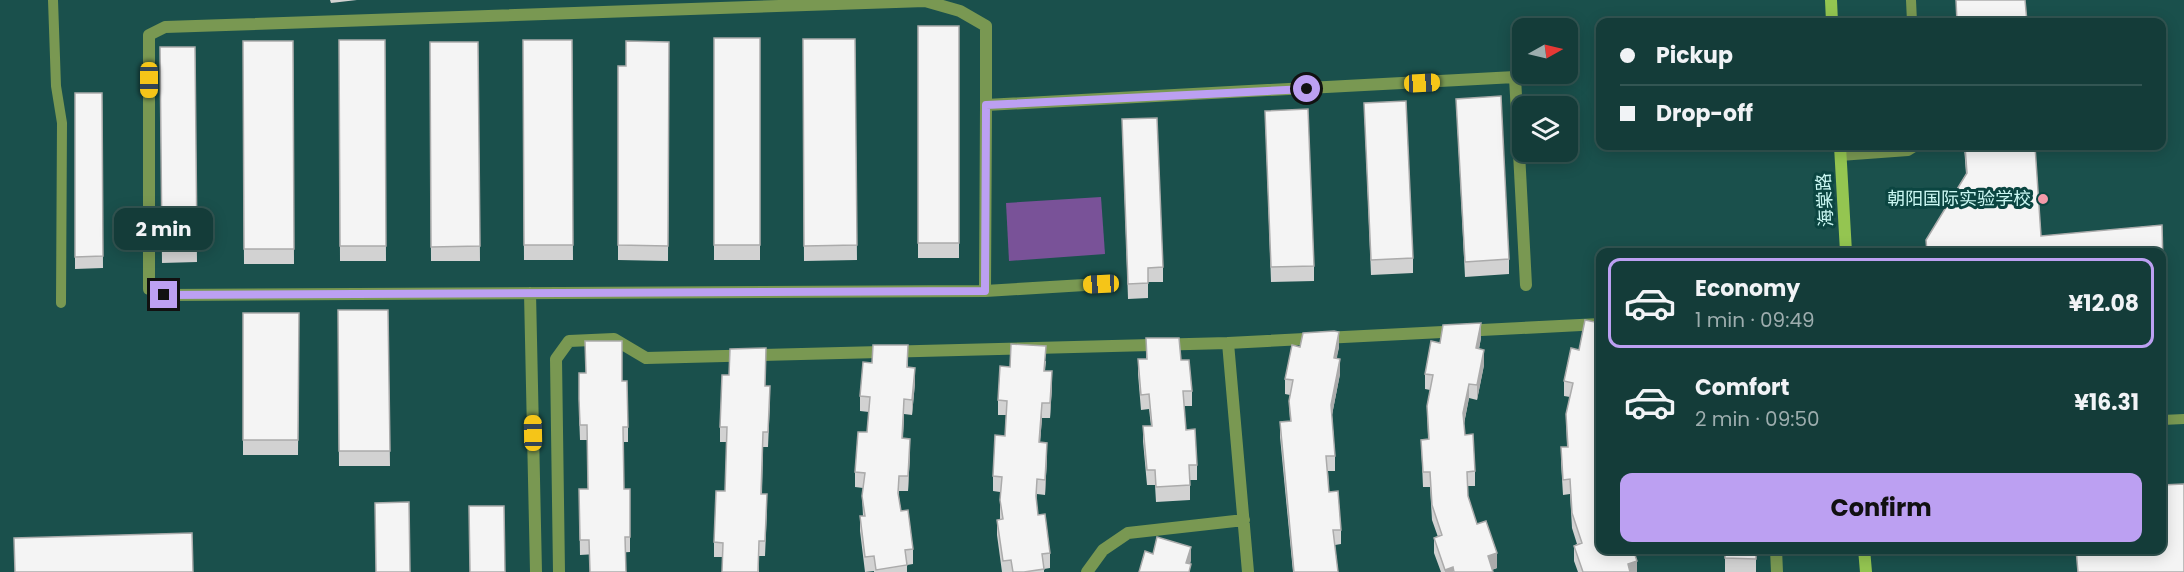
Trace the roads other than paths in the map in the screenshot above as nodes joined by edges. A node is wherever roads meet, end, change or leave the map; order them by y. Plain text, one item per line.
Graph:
1 (53, 0) edge
2 (925, 0) edge
3 (1831, 0) edge
4 (1911, 0) edge
5 (809, 2) edge
6 (1832, 18) edge
7 (1912, 18) edge
8 (986, 105) junction
9 (1910, 150) edge
10 (1840, 151) edge
11 (1846, 248) edge
12 (1101, 284) dead end
13 (1526, 285) dead end
14 (985, 291) junction
15 (530, 293) junction
16 (61, 303) dead end
17 (1596, 324) edge
18 (1228, 343) junction
19 (2184, 419) edge
20 (2166, 420) edge
21 (1244, 520) junction
22 (1776, 554) edge
23 (1864, 554) edge
24 (536, 572) edge
25 (559, 572) edge
26 (1087, 572) edge
27 (1248, 572) edge
28 (1777, 572) edge
29 (1866, 572) edge

1 - 16 lane
2 - 5 street
2 - 8 street
3 - 6 street
4 - 7 lane
5 - 15 street
8 - 13 street
8 - 14 street
9 - 10 lane
10 - 11 street, 海棠路
12 - 14 street
14 - 15 street
15 - 24 street
17 - 18 street
18 - 21 street
18 - 25 street
19 - 20 lane
21 - 26 street
21 - 27 street
22 - 28 street
23 - 29 street

